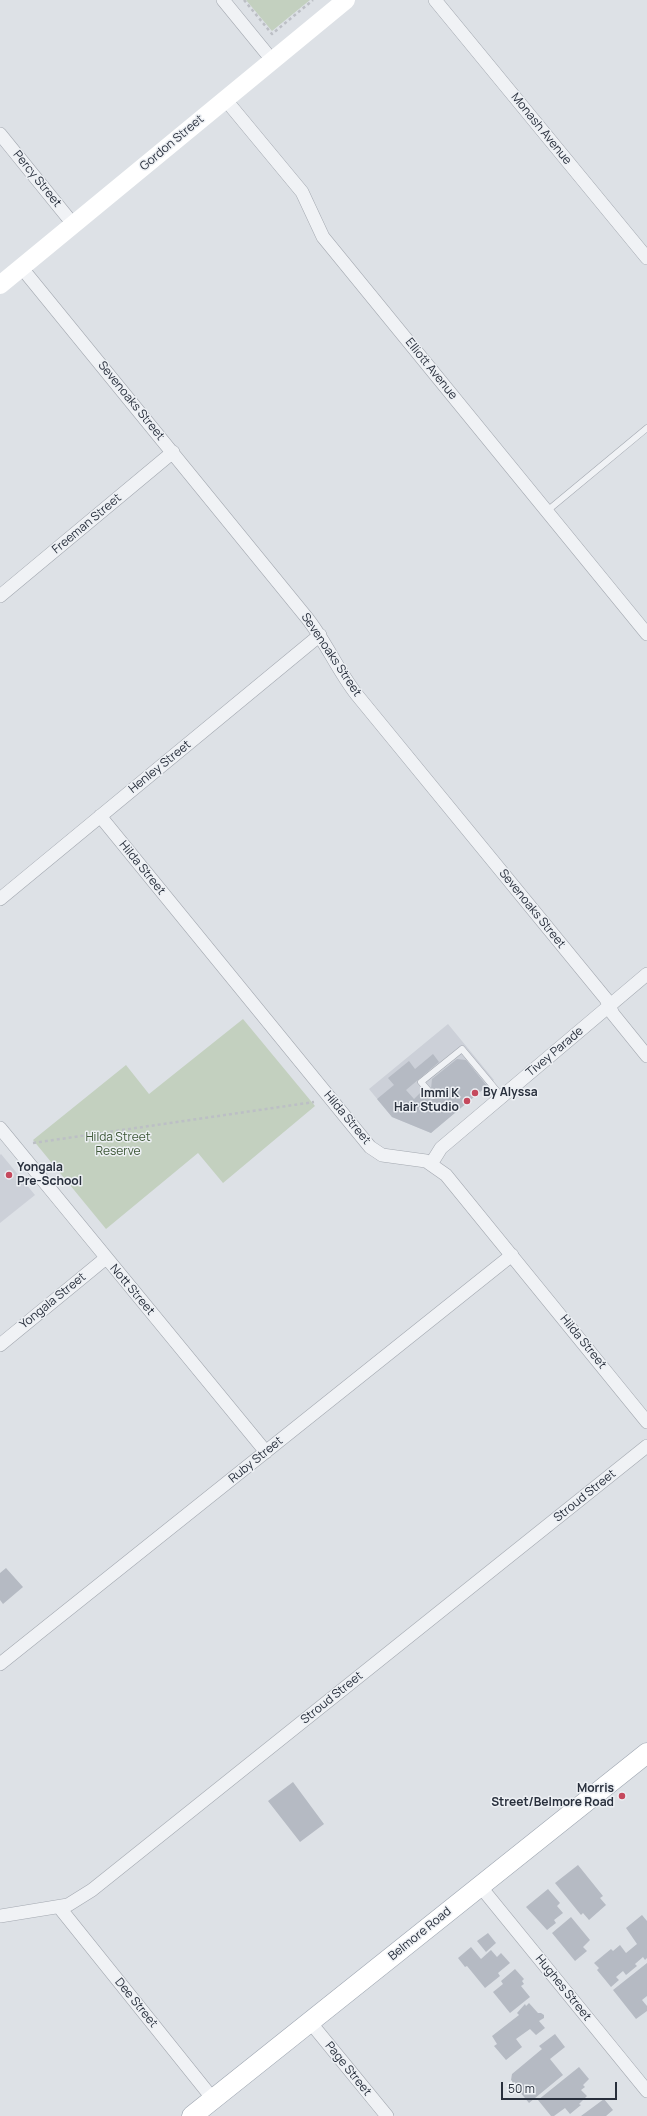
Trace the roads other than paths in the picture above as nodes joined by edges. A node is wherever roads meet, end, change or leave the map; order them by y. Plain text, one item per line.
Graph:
1 (223, 0) edge
2 (345, 0) edge
3 (435, 0) edge
4 (272, 60) junction
5 (225, 99) junction
6 (0, 134) edge
7 (73, 224) junction
8 (647, 258) edge
9 (21, 268) junction
10 (0, 285) edge
11 (647, 428) edge
12 (173, 452) junction
13 (547, 511) junction
14 (0, 596) edge
15 (647, 634) edge
16 (320, 635) junction
17 (100, 816) junction
18 (0, 899) edge
19 (647, 974) edge
20 (609, 1006) junction
21 (647, 1056) edge
22 (433, 1096) dead end
23 (502, 1097) junction
24 (0, 1128) edge
25 (431, 1164) junction
26 (512, 1255) junction
27 (106, 1258) junction
28 (0, 1345) edge
29 (647, 1422) edge
30 (647, 1446) edge
31 (266, 1452) junction
32 (0, 1664) edge
33 (647, 1753) edge
34 (480, 1886) junction
35 (59, 1907) junction
36 (0, 1916) edge
37 (310, 2022) junction
38 (647, 2091) edge
39 (213, 2099) junction
40 (192, 2116) edge
41 (387, 2116) edge

1 - 4 street
2 - 4 street, Gordon Street
3 - 8 street, Monash Avenue
4 - 5 street, Gordon Street
5 - 7 street, Gordon Street
5 - 13 street, Elliott Avenue
6 - 7 street, Percy Street
7 - 9 street, Gordon Street
9 - 10 street, Gordon Street
9 - 12 street, Sevenoaks Street
11 - 13 lane
12 - 14 street, Freeman Street
12 - 16 street, Sevenoaks Street
13 - 15 street, Elliott Avenue
16 - 17 street, Henley Street
16 - 20 street, Sevenoaks Street
17 - 18 street, Henley Street
17 - 25 street, Hilda Street
19 - 20 street, Tivey Parade
20 - 21 street, Sevenoaks Street
20 - 23 street, Tivey Parade
22 - 23 lane
23 - 25 street, Tivey Parade
24 - 27 street, Nott Street
25 - 26 street, Hilda Street
26 - 29 street, Hilda Street
26 - 31 street, Ruby Street
27 - 28 street, Yongala Street
27 - 31 street, Nott Street
30 - 35 street, Stroud Street
31 - 32 street, Ruby Street
33 - 34 main road, Belmore Road
34 - 37 main road, Belmore Road
34 - 38 street, Hughes Street
35 - 36 street, Stroud Street
35 - 39 street, Dee Street
37 - 39 main road, Belmore Road
37 - 41 street, Page Street
39 - 40 main road, Belmore Road

